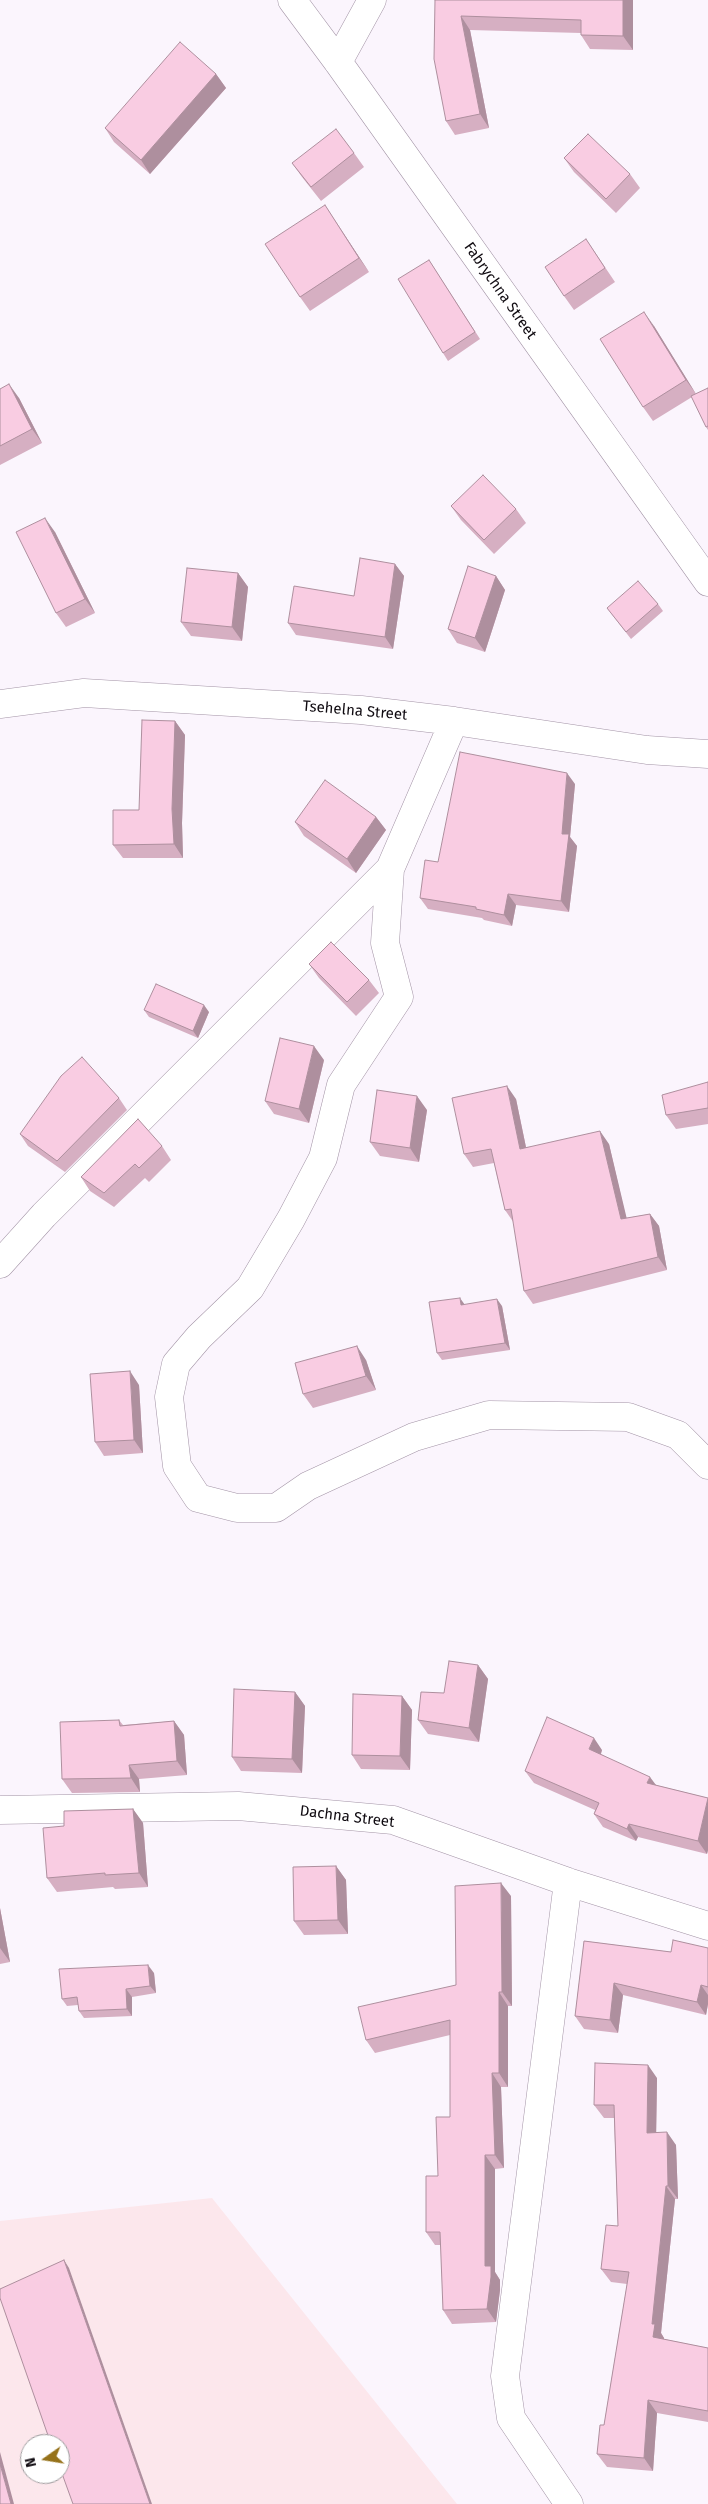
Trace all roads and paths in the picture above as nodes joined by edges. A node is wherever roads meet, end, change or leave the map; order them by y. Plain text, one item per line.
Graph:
1 (292, 0) edge
2 (372, 0) edge
3 (338, 62) junction
4 (708, 582) edge
5 (0, 704) edge
6 (454, 720) junction
7 (708, 754) edge
8 (390, 869) junction
9 (0, 1264) edge
10 (708, 1465) edge
11 (0, 1810) edge
12 (568, 1882) junction
13 (708, 1926) edge
14 (569, 2504) edge

1 - 3 street, Fabrychna Street
2 - 3 street
3 - 4 street, Fabrychna Street
5 - 6 street, Tsehelna Street
6 - 7 street, Tsehelna Street
6 - 8 street
8 - 9 street
8 - 10 street
11 - 12 street, Dachna Street
12 - 13 street, Dachna Street
12 - 14 street

